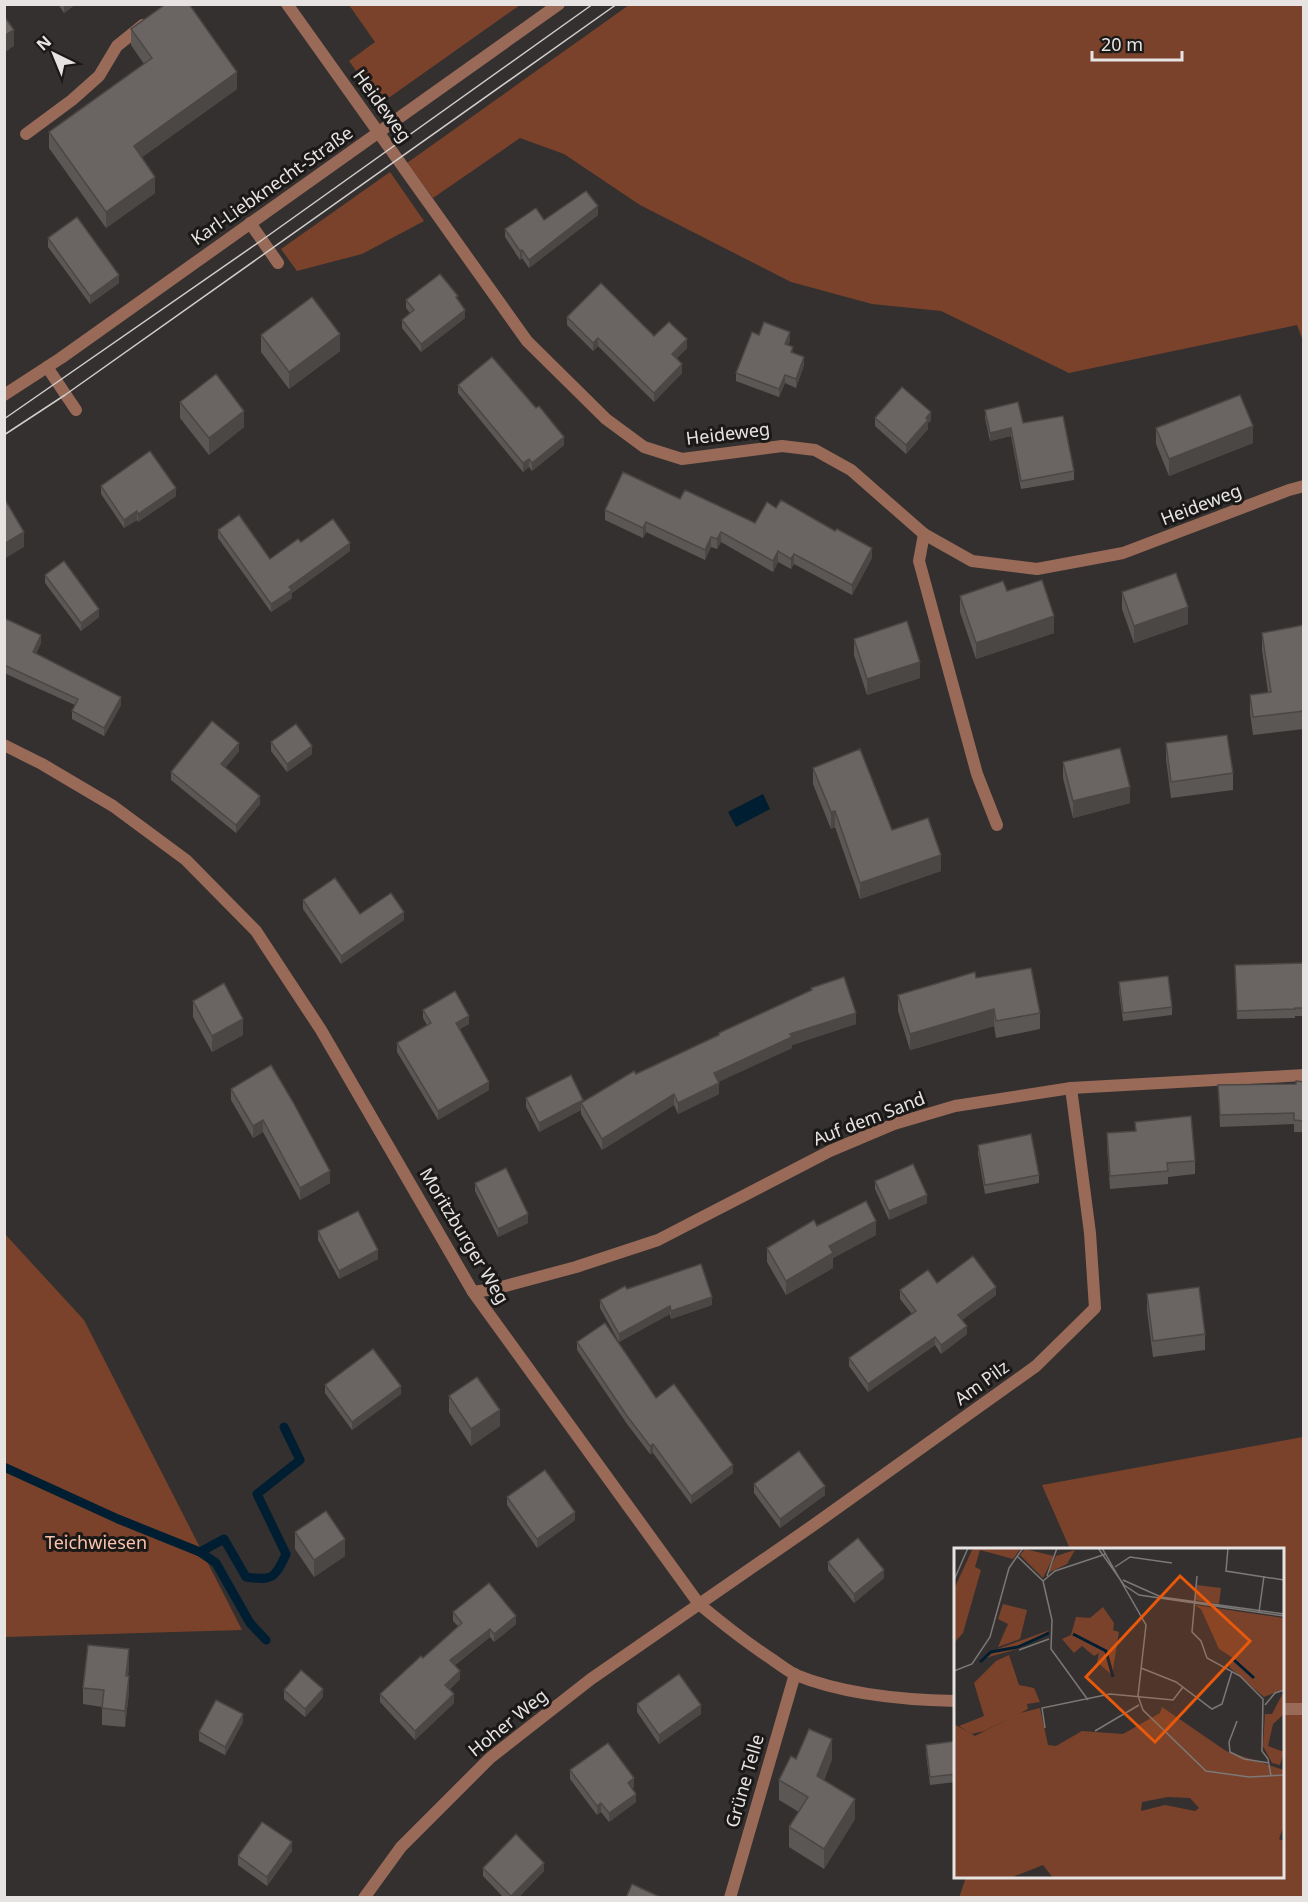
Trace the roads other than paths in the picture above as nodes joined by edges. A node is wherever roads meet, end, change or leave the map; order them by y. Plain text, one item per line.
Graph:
1 (287, 4) edge
2 (559, 4) edge
3 (149, 20) edge
4 (379, 133) junction
5 (26, 134) dead end
6 (250, 224) junction
7 (278, 263) dead end
8 (47, 368) junction
9 (4, 395) edge
10 (76, 410) dead end
11 (1304, 486) edge
12 (924, 534) junction
13 (4, 745) edge
14 (997, 825) dead end
15 (1304, 1075) edge
16 (1071, 1088) junction
17 (473, 1292) junction
18 (699, 1604) junction
19 (795, 1674) junction
20 (954, 1701) edge
21 (1284, 1709) edge
22 (1304, 1709) edge
23 (364, 1898) edge
24 (730, 1898) edge

1 - 4 street, Heideweg
2 - 4 street, Karl-Liebknecht-Straße
3 - 5 street
4 - 6 street, Karl-Liebknecht-Straße
4 - 12 street, Heideweg
6 - 7 street
6 - 8 street, Karl-Liebknecht-Straße
8 - 9 street, Karl-Liebknecht-Straße
8 - 10 street
11 - 12 street, Heideweg
12 - 14 street
13 - 17 street, Moritzburger Weg
15 - 16 street, Auf dem Sand
16 - 17 street, Auf dem Sand
16 - 18 street, Am Pilz
17 - 18 street, Moritzburger Weg
18 - 19 street, Moritzburger Weg
18 - 23 street, Hoher Weg
19 - 20 street, Moritzburger Weg
19 - 24 street, Grüne Telle
21 - 22 street

